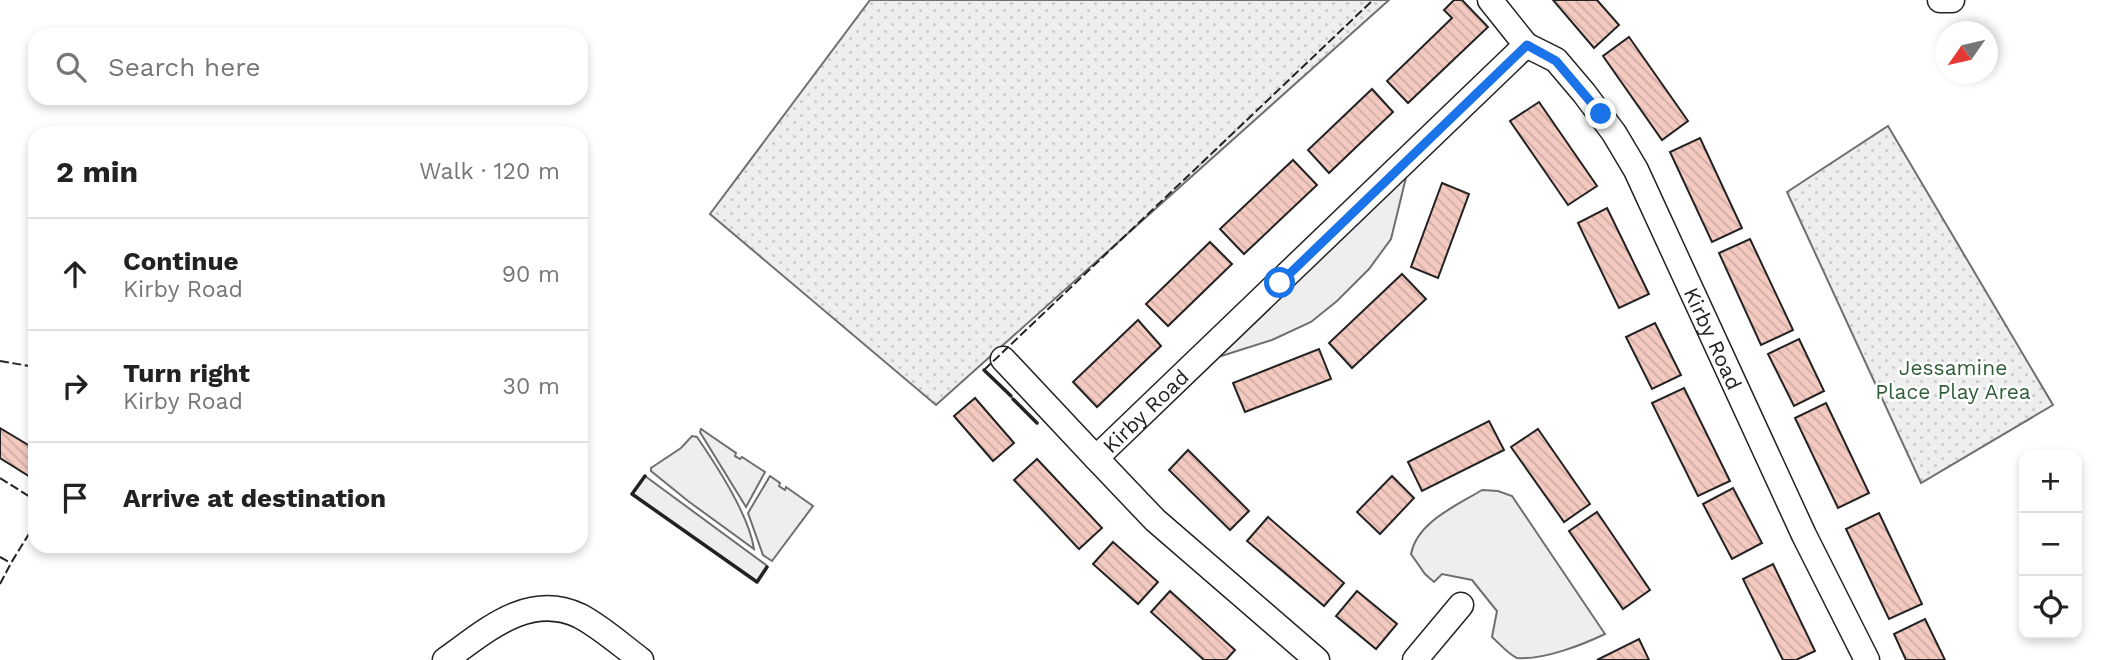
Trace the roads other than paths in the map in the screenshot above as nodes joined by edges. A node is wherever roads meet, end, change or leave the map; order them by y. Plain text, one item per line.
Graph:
1 (1489, 0) edge
2 (1940, 0) edge
3 (1952, 0) edge
4 (1527, 45) junction
5 (1003, 359) dead end
6 (1097, 458) junction
7 (1461, 605) dead end
8 (445, 660) edge
9 (641, 660) edge
10 (1317, 660) edge
11 (1415, 660) edge
12 (1867, 660) edge

1 - 4 street, Kirby Road
2 - 3 street
4 - 6 street, Kirby Road
4 - 12 street, Kirby Road
5 - 6 street, Kirby Road
6 - 10 street, Kirby Road
7 - 11 street
8 - 9 street

